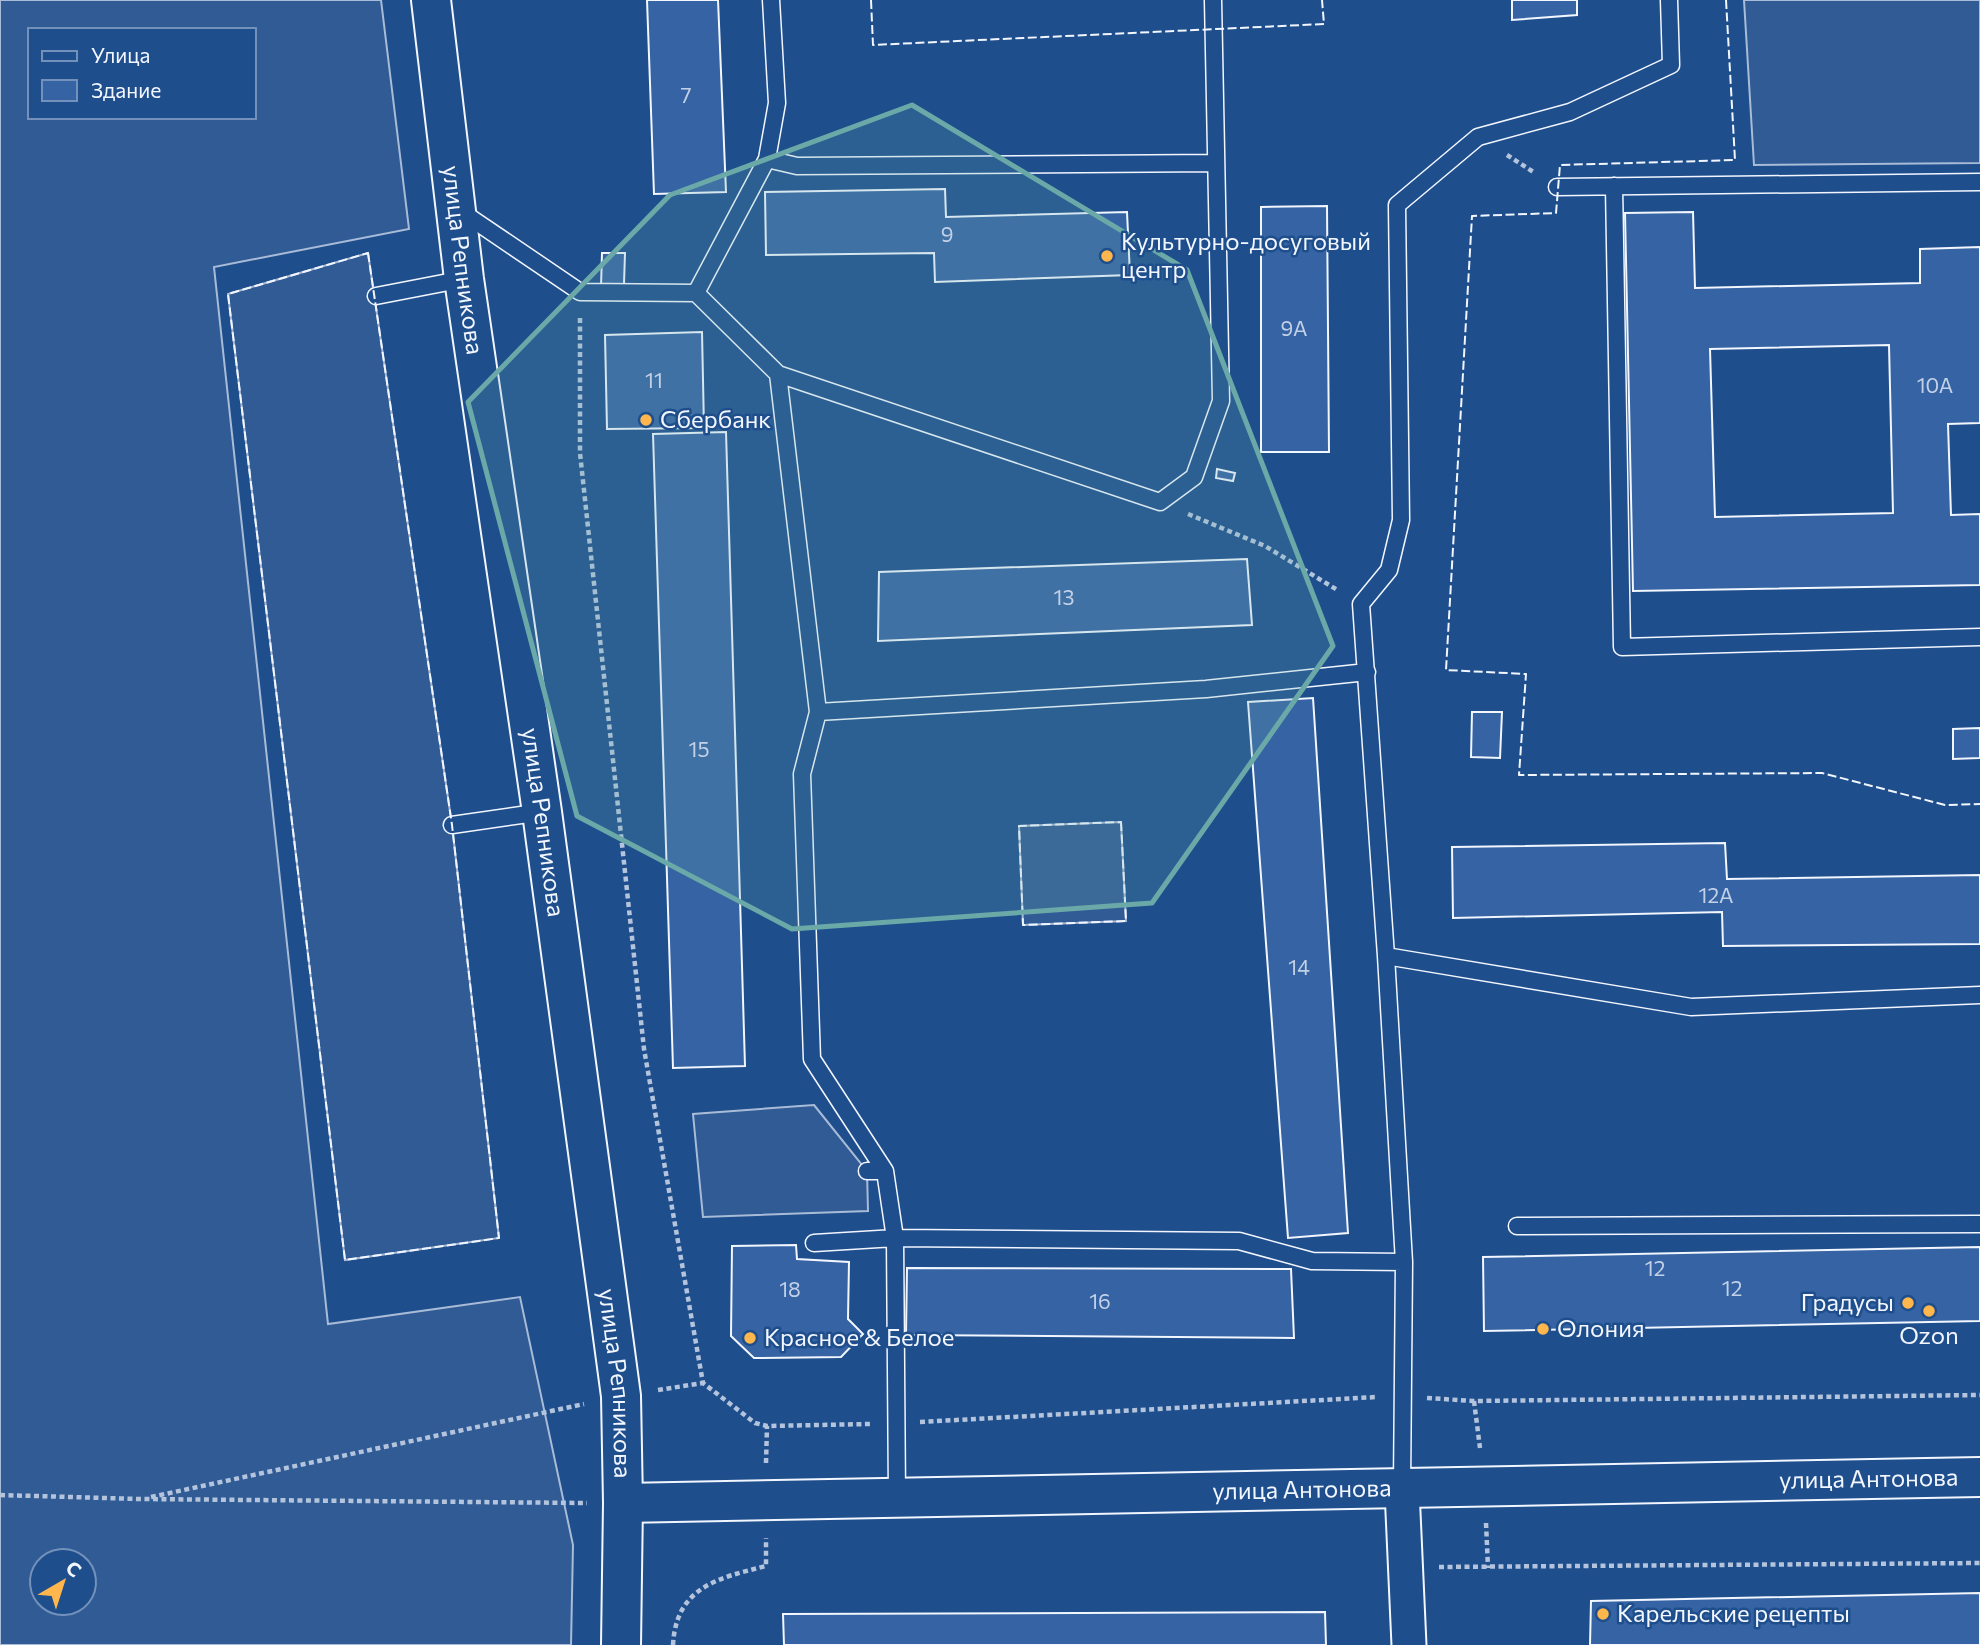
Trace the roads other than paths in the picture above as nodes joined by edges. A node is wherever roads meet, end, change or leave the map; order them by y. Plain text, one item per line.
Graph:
1 (431, 0) edge
2 (771, 0) edge
3 (1213, 0) edge
4 (1669, 0) edge
5 (767, 159) junction
6 (1216, 163) junction
7 (1980, 182) edge
8 (1614, 186) junction
9 (1557, 187) road end
10 (457, 209) junction
11 (464, 279) junction
12 (696, 293) junction
13 (376, 296) dead end
14 (778, 374) junction
15 (1980, 637) edge
16 (1367, 672) junction
17 (818, 712) junction
18 (542, 812) junction
19 (452, 825) dead end
20 (1387, 956) junction
21 (1980, 995) edge
22 (867, 1171) dead end
23 (884, 1171) junction
24 (1980, 1224) edge
25 (1517, 1226) dead end
26 (895, 1238) junction
27 (814, 1243) dead end
28 (1404, 1262) junction
29 (1980, 1477) edge
30 (1402, 1490) junction
31 (897, 1498) junction
32 (623, 1503) junction
33 (621, 1645) edge
34 (1409, 1645) edge

1 - 10 main road, улица Репникова
2 - 5 lane
3 - 6 lane
4 - 16 lane
5 - 6 lane
5 - 12 lane
6 - 14 lane
7 - 8 lane
8 - 9 lane
8 - 15 lane
10 - 11 main road, улица Репникова
10 - 12 lane
11 - 13 lane
11 - 18 main road, улица Репникова
12 - 14 lane
14 - 17 lane
16 - 17 lane
16 - 20 lane
17 - 23 lane
18 - 19 lane
18 - 32 main road, улица Репникова
20 - 21 lane
20 - 28 lane
22 - 23 lane
23 - 26 lane
24 - 25 lane
26 - 27 lane
26 - 28 lane
26 - 31 lane
28 - 30 lane
29 - 30 main road, улица Антонова
30 - 31 main road, улица Антонова
30 - 34 street
31 - 32 main road, улица Антонова
32 - 33 main road, улица Репникова

